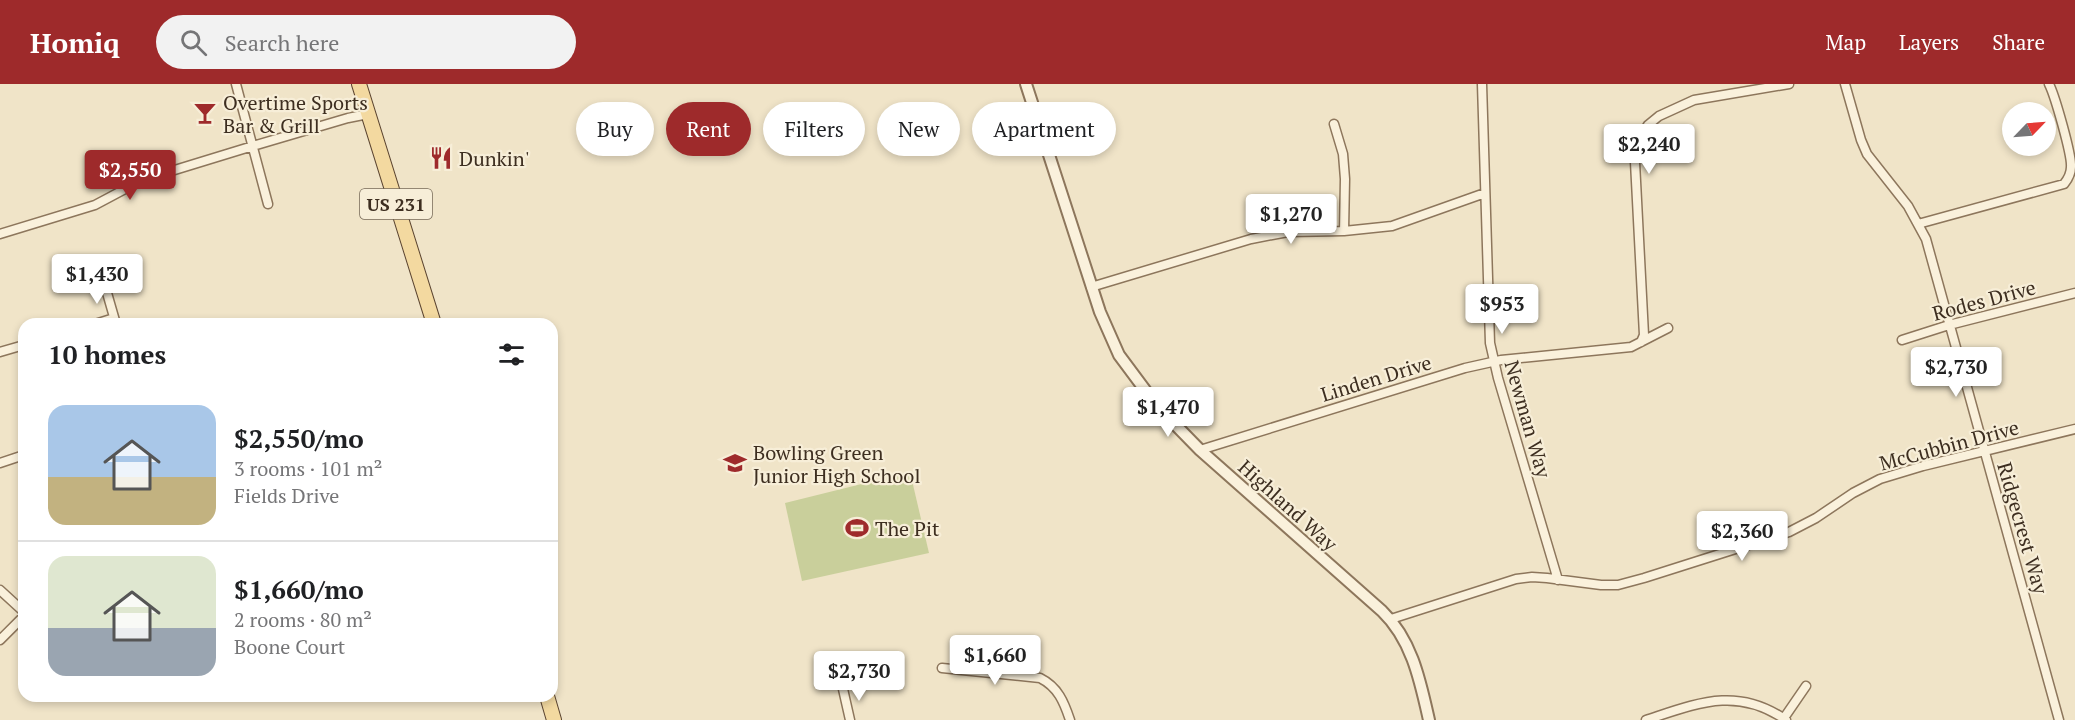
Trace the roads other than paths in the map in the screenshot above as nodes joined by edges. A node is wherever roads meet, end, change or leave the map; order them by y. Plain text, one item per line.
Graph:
1 (236, 84) edge
2 (359, 84) edge
3 (1026, 84) edge
4 (1482, 84) edge
5 (1789, 84) edge
6 (1845, 84) edge
7 (2049, 84) edge
8 (368, 114) junction
9 (1334, 124) dead end
10 (253, 146) junction
11 (1485, 193) junction
12 (268, 204) dead end
13 (1918, 224) junction
14 (1344, 231) junction
15 (0, 234) edge
16 (103, 279) dead end
17 (1091, 287) junction
18 (2075, 293) edge
19 (114, 318) edge
20 (432, 318) edge
21 (1949, 325) junction
22 (1668, 328) dead end
23 (1902, 340) dead end
24 (1638, 345) junction
25 (18, 347) edge
26 (0, 352) edge
27 (1494, 361) junction
28 (2075, 429) edge
29 (1200, 450) junction
30 (1984, 451) junction
31 (18, 457) edge
32 (0, 463) edge
33 (1558, 580) junction
34 (0, 590) edge
35 (18, 608) edge
36 (1390, 619) junction
37 (18, 620) edge
38 (0, 640) edge
39 (942, 668) dead end
40 (1806, 686) dead end
41 (843, 689) dead end
42 (549, 702) edge
43 (1785, 719) edge
44 (554, 720) edge
45 (850, 720) edge
46 (1070, 720) edge
47 (1429, 720) edge
48 (1646, 720) edge
49 (2060, 720) edge

1 - 10 street
2 - 8 main road, US 231
3 - 17 street, Highland Way
4 - 11 street, Newman Way
5 - 24 street
6 - 13 street, Ridgecrest Way
7 - 13 street
8 - 10 street
8 - 20 main road, US 231
9 - 14 street
10 - 12 street
10 - 15 street
11 - 14 street
11 - 27 street, Newman Way
13 - 21 street, Ridgecrest Way
14 - 17 street
16 - 19 street
17 - 29 street, Highland Way
18 - 21 street, Rodes Drive
21 - 23 street, Rodes Drive
21 - 30 street, Ridgecrest Way
22 - 24 street, Linden Drive
24 - 27 street, Linden Drive
25 - 26 street
27 - 29 street, Linden Drive
27 - 33 street, Newman Way
28 - 30 street, McCubbin Drive
29 - 36 street, Highland Way
30 - 33 street, McCubbin Drive
30 - 49 street, Ridgecrest Way
31 - 32 street
33 - 36 street, McCubbin Drive
34 - 35 street
36 - 47 street, Highland Way
37 - 38 street
39 - 46 street
40 - 43 street
41 - 45 street
42 - 44 main road
43 - 48 street

